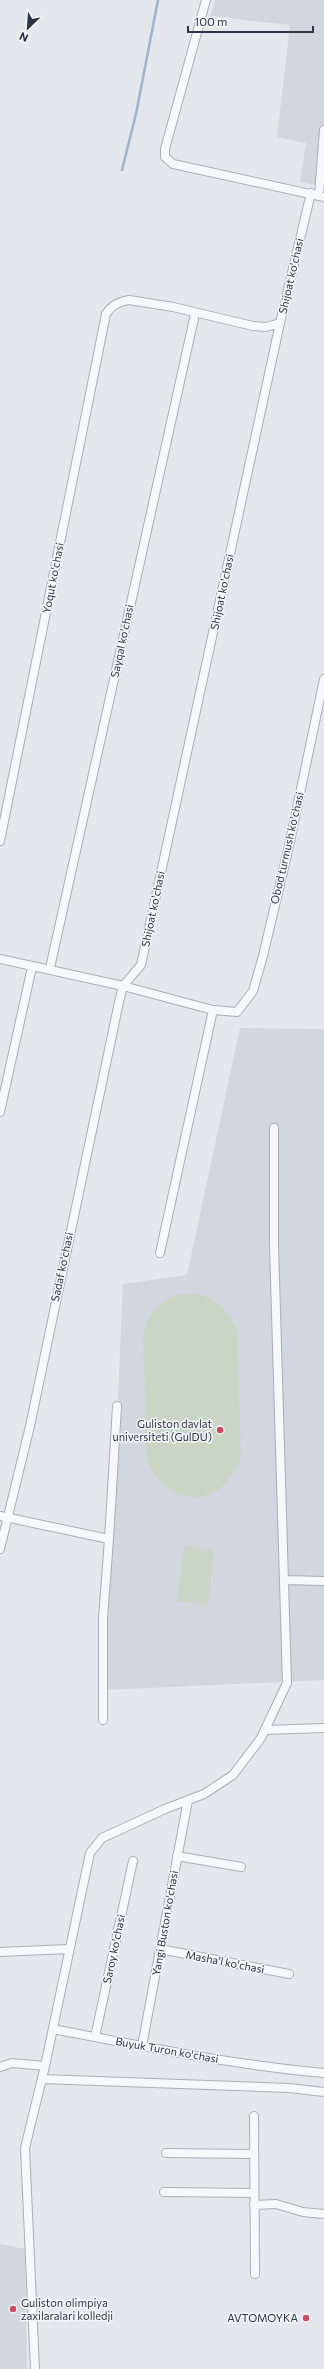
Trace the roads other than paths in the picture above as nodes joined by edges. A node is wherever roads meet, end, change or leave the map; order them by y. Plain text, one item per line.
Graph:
1 (206, 0) edge
2 (324, 130) edge
3 (318, 195) edge
4 (195, 314) junction
5 (280, 323) junction
6 (324, 679) edge
7 (0, 841) edge
8 (0, 959) edge
9 (32, 966) junction
10 (50, 968) junction
11 (123, 986) junction
12 (213, 1010) junction
13 (0, 1112) edge
14 (274, 1128) dead end
15 (160, 1253) dead end
16 (117, 1406) dead end
17 (4, 1517) edge
18 (109, 1539) junction
19 (0, 1548) edge
20 (284, 1580) junction
21 (324, 1581) edge
22 (103, 1720) dead end
23 (324, 1728) edge
24 (265, 1730) junction
25 (188, 1800) junction
26 (177, 1856) junction
27 (133, 1861) dead end
28 (241, 1867) dead end
29 (68, 1949) junction
30 (160, 1949) junction
31 (0, 1952) edge
32 (290, 1974) dead end
33 (53, 2029) junction
34 (95, 2037) junction
35 (142, 2046) junction
36 (45, 2066) junction
37 (0, 2067) edge
38 (324, 2074) edge
39 (42, 2079) junction
40 (324, 2092) edge
41 (254, 2116) dead end
42 (166, 2153) dead end
43 (254, 2154) junction
44 (164, 2192) dead end
45 (254, 2192) junction
46 (254, 2204) junction
47 (324, 2214) edge
48 (255, 2274) dead end
49 (35, 2369) edge

1 - 3 street
2 - 3 street, Shijoat ko'chasi
3 - 5 street, Shijoat ko'chasi
4 - 5 street
4 - 7 street, Yoqut ko'chasi
4 - 10 street, Sayqal ko'chasi
5 - 11 street, Shijoat ko'chasi
6 - 12 street, Obod turmush ko'chasi
8 - 9 street
9 - 10 street
9 - 13 street
10 - 11 street
11 - 12 street
11 - 17 street, Sadaf ko'chasi
12 - 15 street
14 - 20 street
16 - 18 street
17 - 18 street
17 - 19 street, Sadaf ko'chasi
18 - 22 street
20 - 21 street
20 - 24 street
23 - 24 street
24 - 25 street
25 - 26 street, Yangi Buston ko'chasi
25 - 29 street
26 - 28 street
26 - 30 street, Yangi Buston ko'chasi
27 - 34 street, Saroy ko'chasi
29 - 31 street
29 - 33 street
30 - 32 street, Masha'l ko'chasi
30 - 35 street, Yangi Buston ko'chasi
33 - 34 street, Buyuk Turon ko'chasi
33 - 36 street
34 - 35 street, Buyuk Turon ko'chasi
35 - 38 street, Buyuk Turon ko'chasi
36 - 37 street
36 - 39 street
39 - 40 street
39 - 49 street
41 - 43 street
42 - 43 street
43 - 45 street
44 - 45 street
45 - 46 street
46 - 47 street
46 - 48 street

